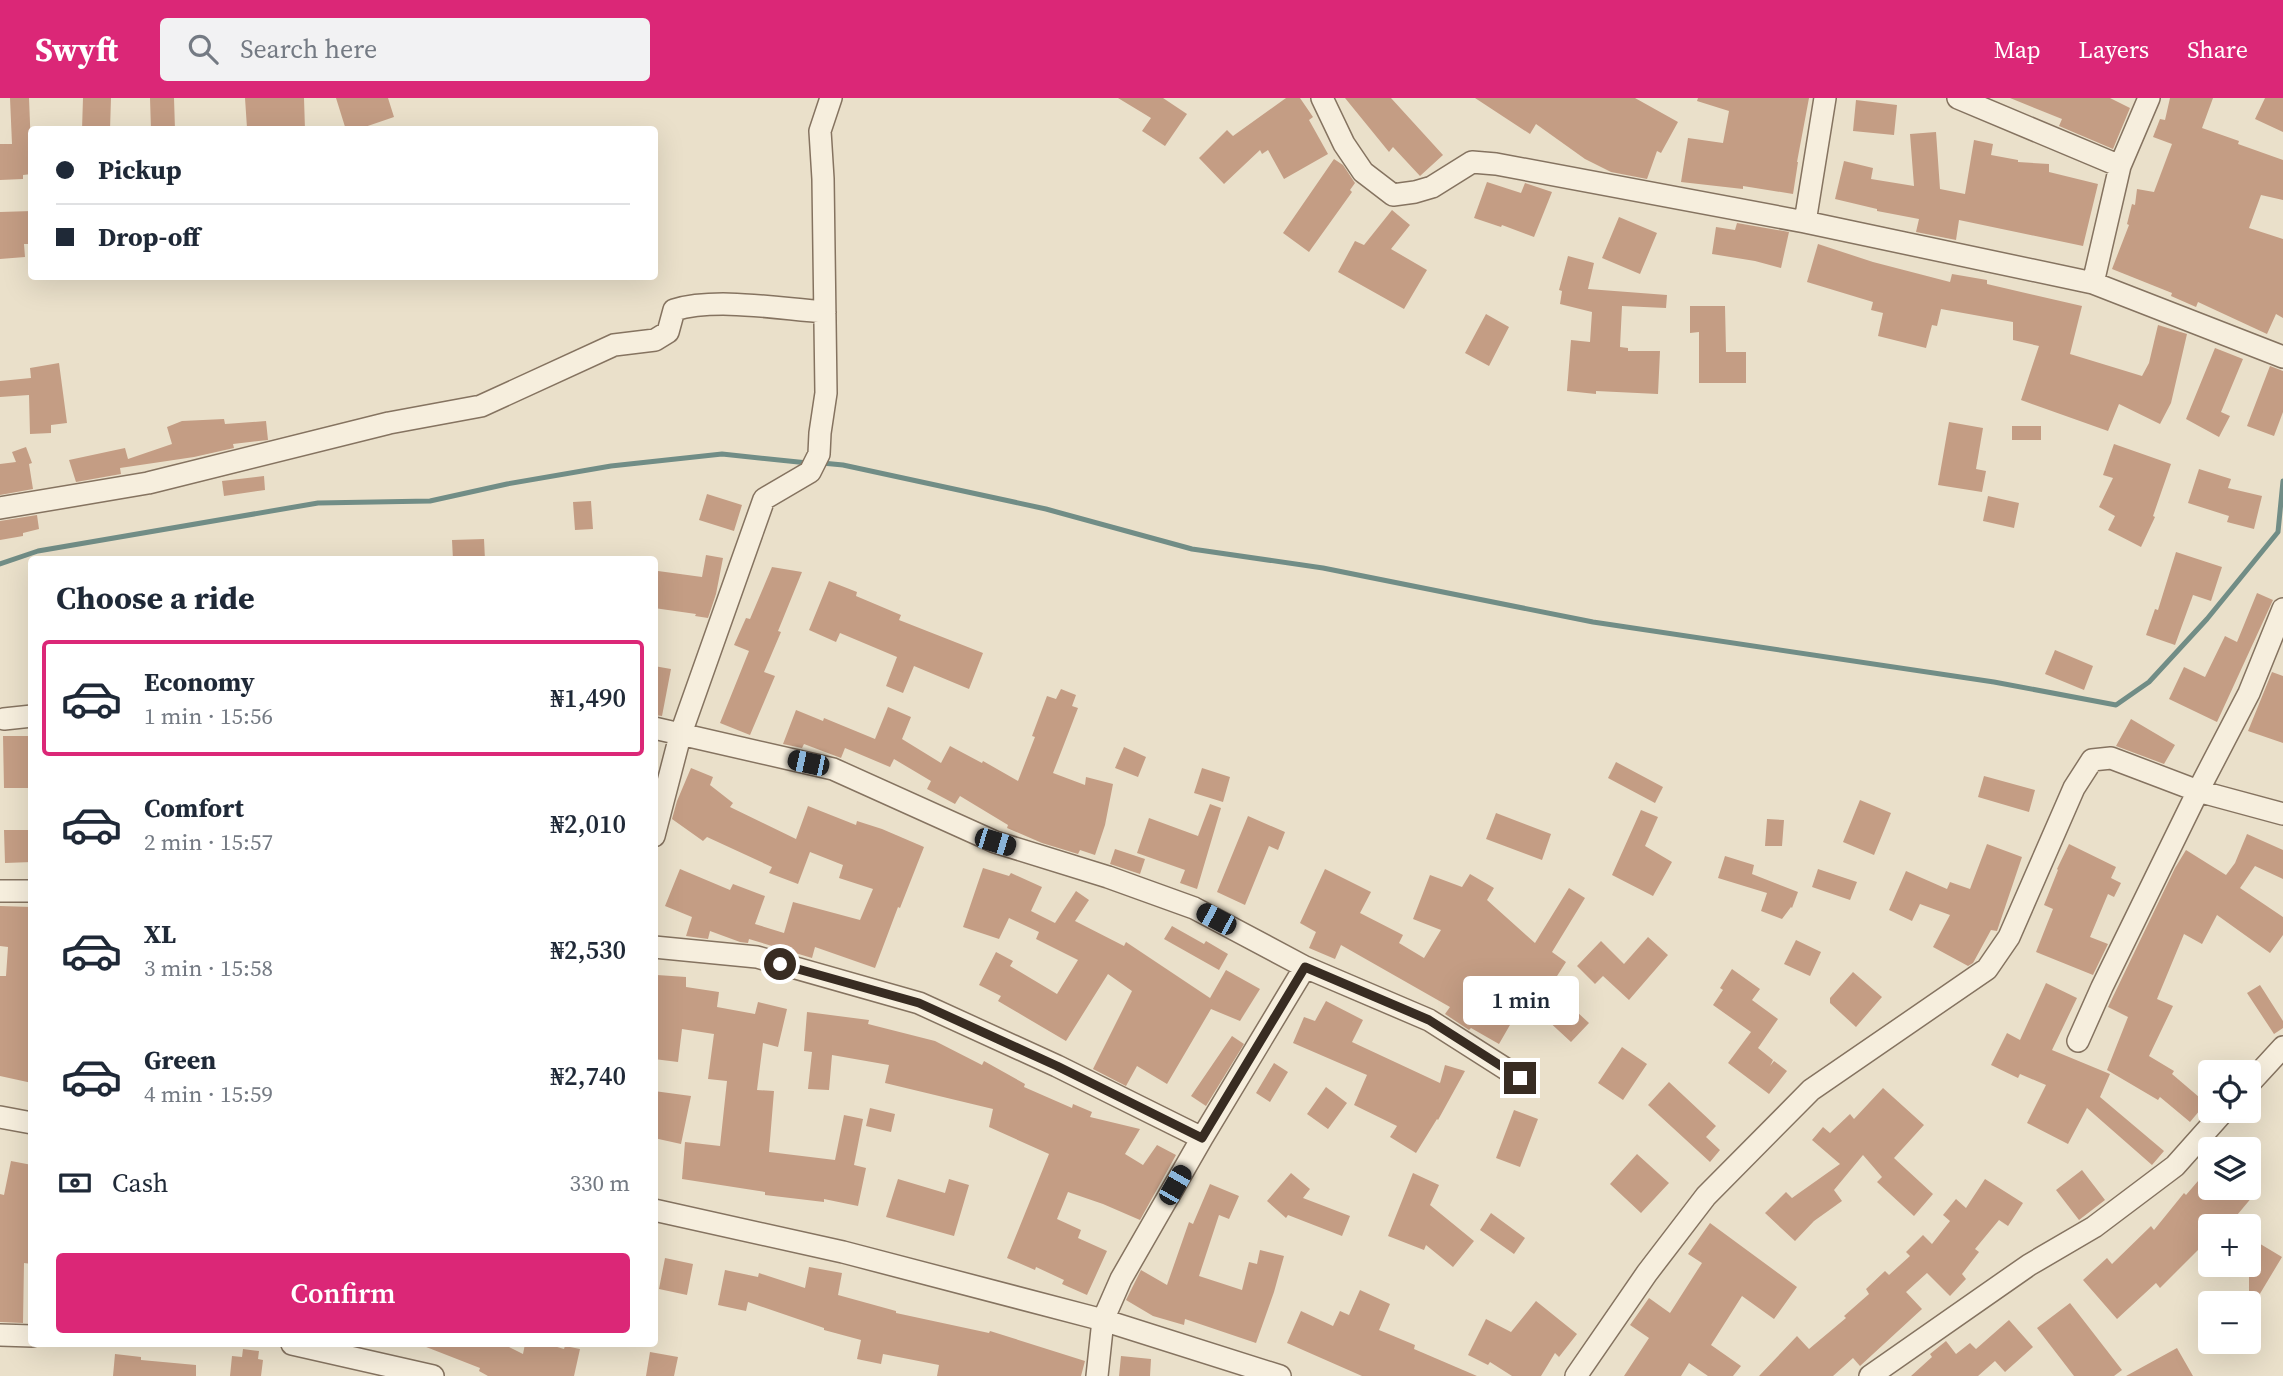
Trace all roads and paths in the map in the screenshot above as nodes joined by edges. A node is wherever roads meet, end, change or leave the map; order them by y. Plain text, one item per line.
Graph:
1 (831, 98) edge
2 (1322, 98) edge
3 (1825, 98) edge
4 (1958, 98) edge
5 (2149, 98) edge
6 (2120, 166) junction
7 (1805, 222) junction
8 (2094, 283) junction
9 (825, 312) junction
10 (2283, 357) edge
11 (0, 508) edge
12 (2283, 609) edge
13 (28, 716) edge
14 (4, 719) dead end
15 (658, 729) edge
16 (680, 736) junction
17 (2198, 791) junction
18 (2283, 814) edge
19 (658, 821) edge
20 (0, 891) edge
21 (28, 891) edge
22 (658, 947) edge
23 (1305, 967) junction
24 (2078, 1041) dead end
25 (2283, 1047) edge
26 (2261, 1071) edge
27 (1520, 1078) dead end
28 (0, 1117) edge
29 (28, 1122) edge
30 (2213, 1123) edge
31 (1202, 1138) junction
32 (658, 1211) edge
33 (1103, 1320) junction
34 (0, 1335) edge
35 (28, 1336) edge
36 (313, 1347) edge
37 (433, 1376) edge
38 (1097, 1376) edge
39 (1280, 1376) edge
40 (1576, 1376) edge
41 (1870, 1376) edge

1 - 9 street
2 - 7 street
3 - 7 street
4 - 6 street
5 - 6 street
6 - 8 street
7 - 8 street
8 - 10 street
9 - 11 street
9 - 16 street
12 - 17 street
13 - 14 street
15 - 16 street
16 - 19 street
16 - 23 street
17 - 18 street
17 - 24 street
17 - 40 street
20 - 21 street
22 - 31 street
23 - 27 street
23 - 31 street
25 - 26 street
28 - 29 street
30 - 41 street
31 - 33 street
32 - 33 street
33 - 38 street
33 - 39 street
34 - 35 street
36 - 37 street

